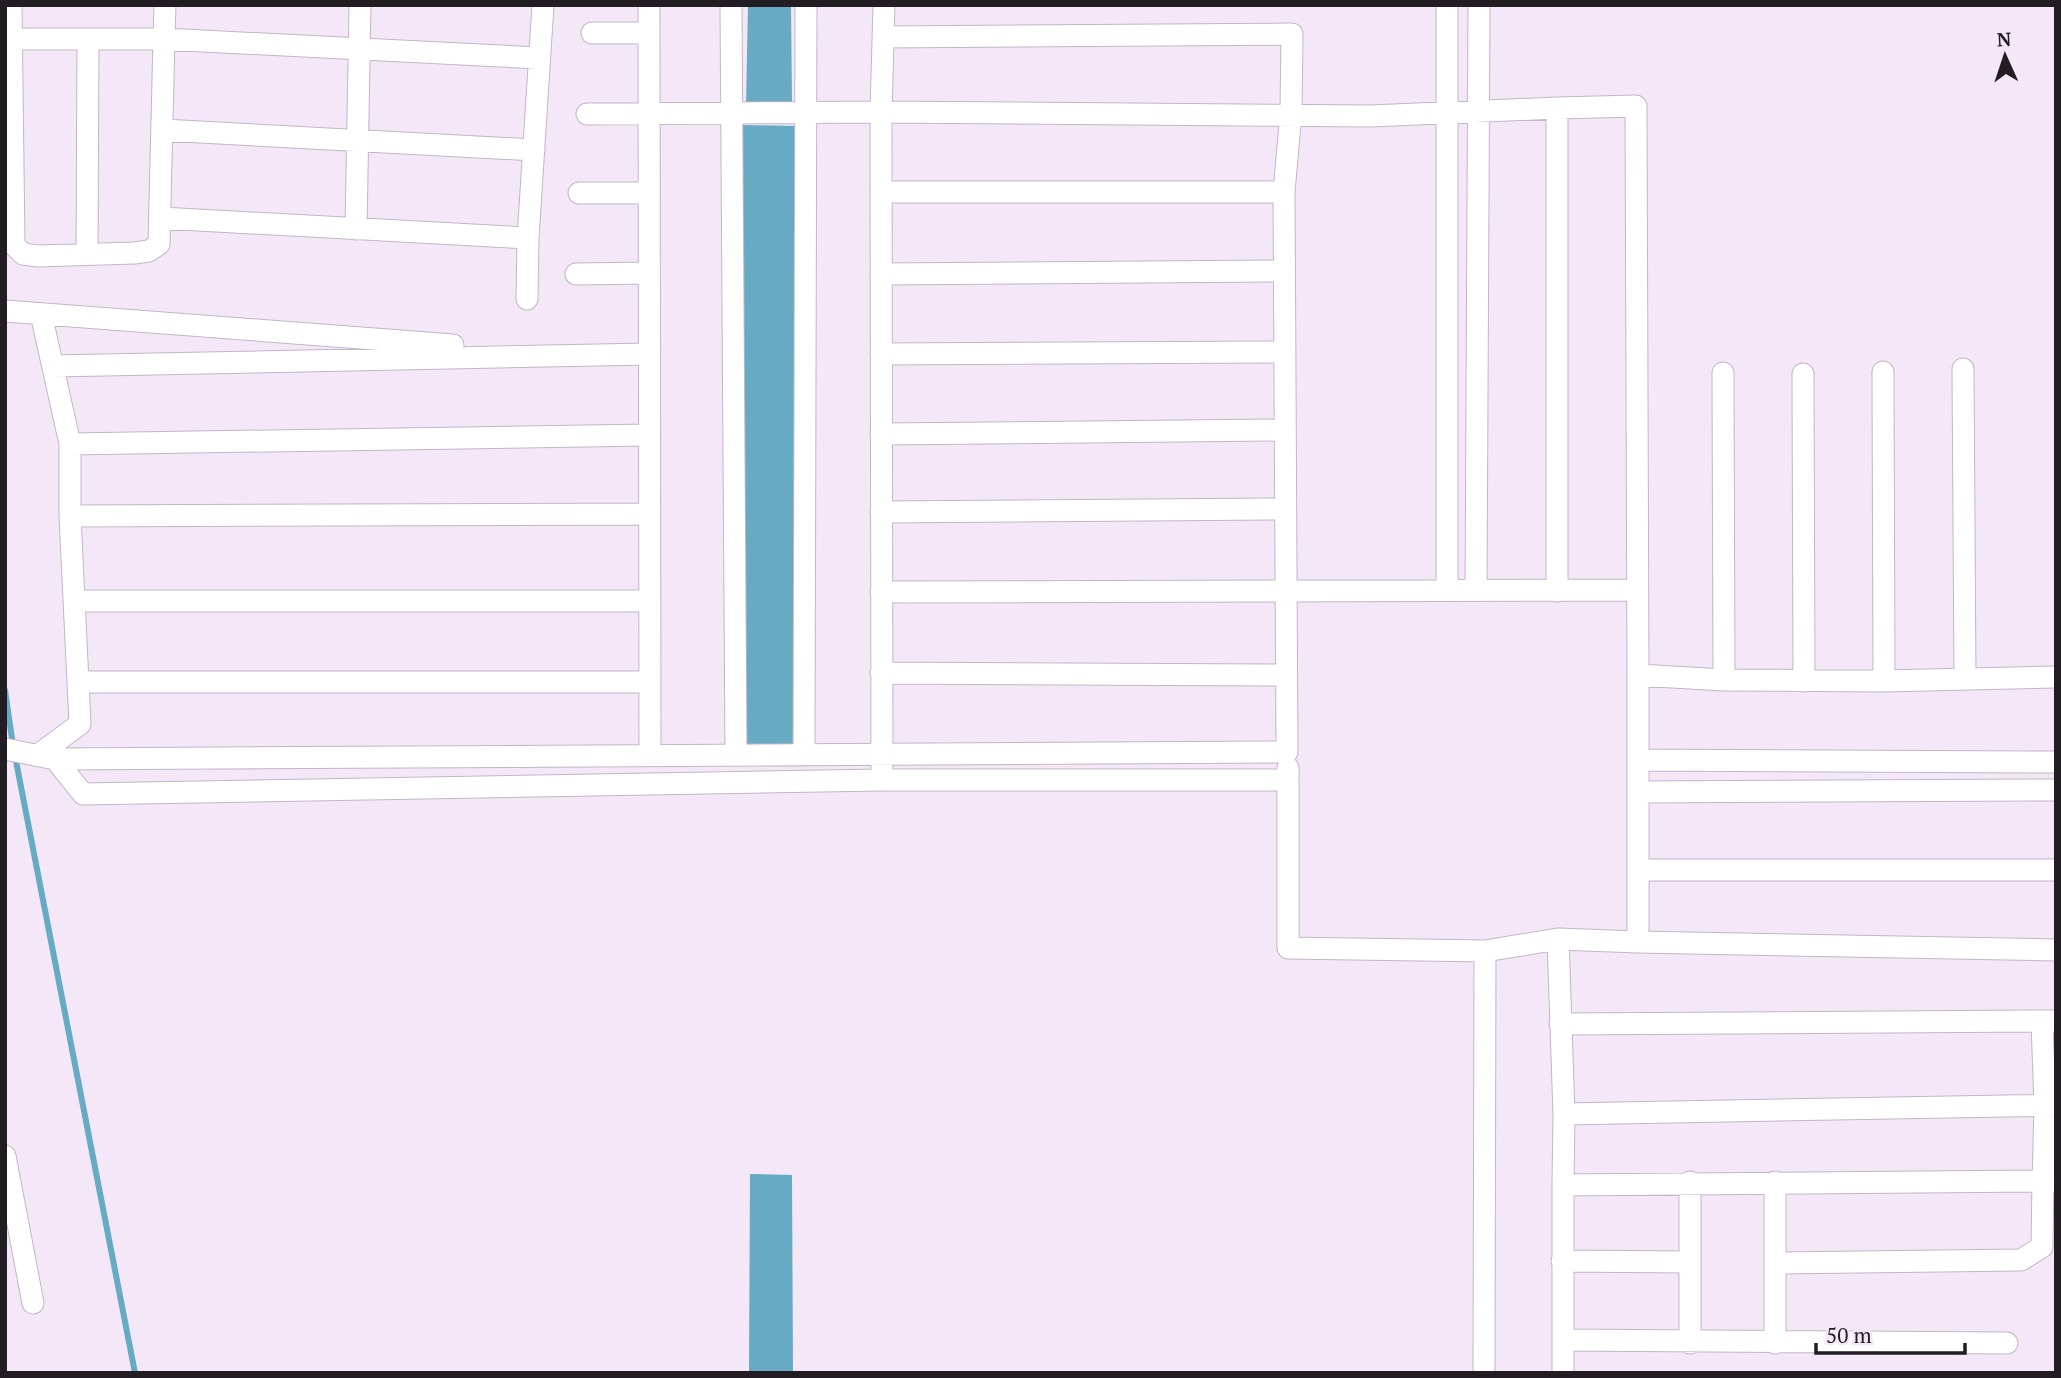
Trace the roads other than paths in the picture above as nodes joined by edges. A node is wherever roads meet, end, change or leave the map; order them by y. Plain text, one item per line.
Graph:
1 (11, 5) edge
2 (164, 5) edge
3 (360, 5) edge
4 (543, 5) edge
5 (649, 5) edge
6 (731, 5) edge
7 (806, 5) edge
8 (884, 5) edge
9 (1447, 5) edge
10 (1479, 5) edge
11 (592, 33) dead end
12 (649, 33) junction
13 (884, 37) junction
14 (11, 39) junction
15 (88, 39) junction
16 (164, 39) junction
17 (360, 49) junction
18 (540, 58) junction
19 (1557, 108) junction
20 (1478, 109) junction
21 (1445, 110) junction
22 (881, 112) junction
23 (732, 113) junction
24 (807, 113) junction
25 (1291, 113) junction
26 (587, 114) dead end
27 (649, 114) junction
28 (163, 130) junction
29 (359, 141) junction
30 (534, 150) junction
31 (881, 192) junction
32 (1284, 192) junction
33 (579, 193) dead end
34 (649, 193) junction
35 (161, 218) junction
36 (356, 229) junction
37 (528, 239) junction
38 (87, 254) junction
39 (1284, 271) junction
40 (649, 273) junction
41 (576, 274) dead end
42 (881, 274) junction
43 (527, 299) dead end
44 (5, 311) edge
45 (41, 314) junction
46 (1283, 352) junction
47 (578, 354) junction
48 (649, 354) junction
49 (881, 354) junction
50 (53, 366) junction
51 (1963, 369) dead end
52 (1883, 372) dead end
53 (1723, 373) dead end
54 (1803, 374) dead end
55 (1283, 430) junction
56 (881, 434) junction
57 (649, 435) junction
58 (70, 444) junction
59 (1284, 509) junction
60 (881, 512) junction
61 (649, 514) junction
62 (69, 516) junction
63 (1447, 589) junction
64 (1287, 590) junction
65 (1476, 590) junction
66 (1636, 590) junction
67 (1557, 591) junction
68 (881, 592) junction
69 (74, 601) junction
70 (650, 601) junction
71 (881, 673) junction
72 (1284, 675) junction
73 (1638, 675) junction
74 (2056, 677) edge
75 (1965, 679) junction
76 (1724, 680) junction
77 (1804, 681) junction
78 (1884, 681) junction
79 (78, 682) junction
80 (650, 682) junction
81 (5, 749) edge
82 (1287, 752) junction
83 (650, 755) junction
84 (736, 755) junction
85 (804, 755) junction
86 (881, 755) junction
87 (40, 756) junction
88 (1638, 760) junction
89 (2056, 762) edge
90 (882, 780) junction
91 (1288, 780) junction
92 (2056, 790) edge
93 (1638, 792) junction
94 (1638, 870) junction
95 (2056, 870) edge
96 (1558, 939) junction
97 (1638, 942) junction
98 (2056, 950) edge
99 (1485, 951) junction
100 (2049, 1021) edge
101 (1560, 1024) junction
102 (2050, 1105) edge
103 (1564, 1114) junction
104 (5, 1156) edge
105 (2049, 1181) edge
106 (1690, 1182) junction
107 (1775, 1182) junction
108 (8, 1184) edge
109 (1563, 1185) junction
110 (2049, 1249) edge
111 (1562, 1261) junction
112 (1689, 1262) junction
113 (1775, 1263) junction
114 (16, 1265) edge
115 (33, 1303) dead end
116 (1563, 1340) junction
117 (1690, 1343) junction
118 (1775, 1343) junction
119 (2007, 1343) dead end
120 (1485, 1373) edge
121 (1563, 1373) edge

1 - 14 street
2 - 16 street
3 - 17 street
4 - 18 street
5 - 12 street
6 - 23 street
7 - 24 street
8 - 13 street
9 - 21 street
10 - 20 street
11 - 12 street
12 - 27 street
13 - 22 street
13 - 25 street
14 - 15 street
14 - 38 street
15 - 16 street
15 - 38 street
16 - 17 street
16 - 28 street
17 - 18 street
17 - 29 street
18 - 30 street
19 - 20 street
19 - 66 street
19 - 67 street
20 - 21 street
20 - 65 street
21 - 25 street
21 - 63 street
22 - 24 street
22 - 25 street
22 - 31 street
23 - 24 street
23 - 27 street
23 - 84 street
24 - 85 street
25 - 32 street
26 - 27 street
27 - 34 street
28 - 29 street
28 - 35 street
29 - 30 street
29 - 36 street
30 - 37 street
31 - 32 street
31 - 42 street
32 - 39 street
33 - 34 street
34 - 40 street
35 - 36 street
35 - 38 street
36 - 37 street
37 - 43 street
39 - 42 street
39 - 46 street
40 - 41 street
40 - 48 street
42 - 49 street
44 - 45 street
45 - 47 street
45 - 50 street
46 - 49 street
46 - 55 street
47 - 48 street
47 - 50 street
48 - 57 street
49 - 56 street
50 - 58 street
51 - 75 street
52 - 78 street
53 - 76 street
54 - 77 street
55 - 56 street
55 - 59 street
56 - 60 street
57 - 58 street
57 - 61 street
58 - 62 street
59 - 60 street
59 - 64 street
60 - 68 street
61 - 62 street
61 - 70 street
62 - 69 street
63 - 64 street
63 - 65 street
64 - 68 street
64 - 72 street
65 - 67 street
66 - 67 street
66 - 73 street
68 - 71 street
69 - 70 street
69 - 79 street
70 - 80 street
71 - 72 street
71 - 86 street
72 - 82 street
73 - 76 street
73 - 88 street
74 - 75 street
75 - 78 street
76 - 77 street
77 - 78 street
79 - 80 street
79 - 87 street
80 - 83 street
81 - 87 street
82 - 86 street
82 - 91 street
83 - 84 street
83 - 87 street
84 - 85 street
85 - 86 street
86 - 90 street
87 - 90 street
88 - 89 street
88 - 93 street
90 - 91 street
91 - 99 street
92 - 93 street
93 - 94 street
94 - 95 street
94 - 97 street
96 - 97 street
96 - 99 street
96 - 101 street
97 - 98 street
99 - 120 street
100 - 101 street
100 - 102 street
101 - 103 street
102 - 103 street
102 - 105 street
103 - 109 street
104 - 108 street
105 - 107 street
105 - 110 street
106 - 107 street
106 - 109 street
106 - 112 street
107 - 113 street
108 - 114 street
109 - 111 street
110 - 113 street
111 - 112 street
111 - 116 street
112 - 117 street
113 - 118 street
114 - 115 street
116 - 117 street
116 - 121 street
117 - 118 street
118 - 119 street

